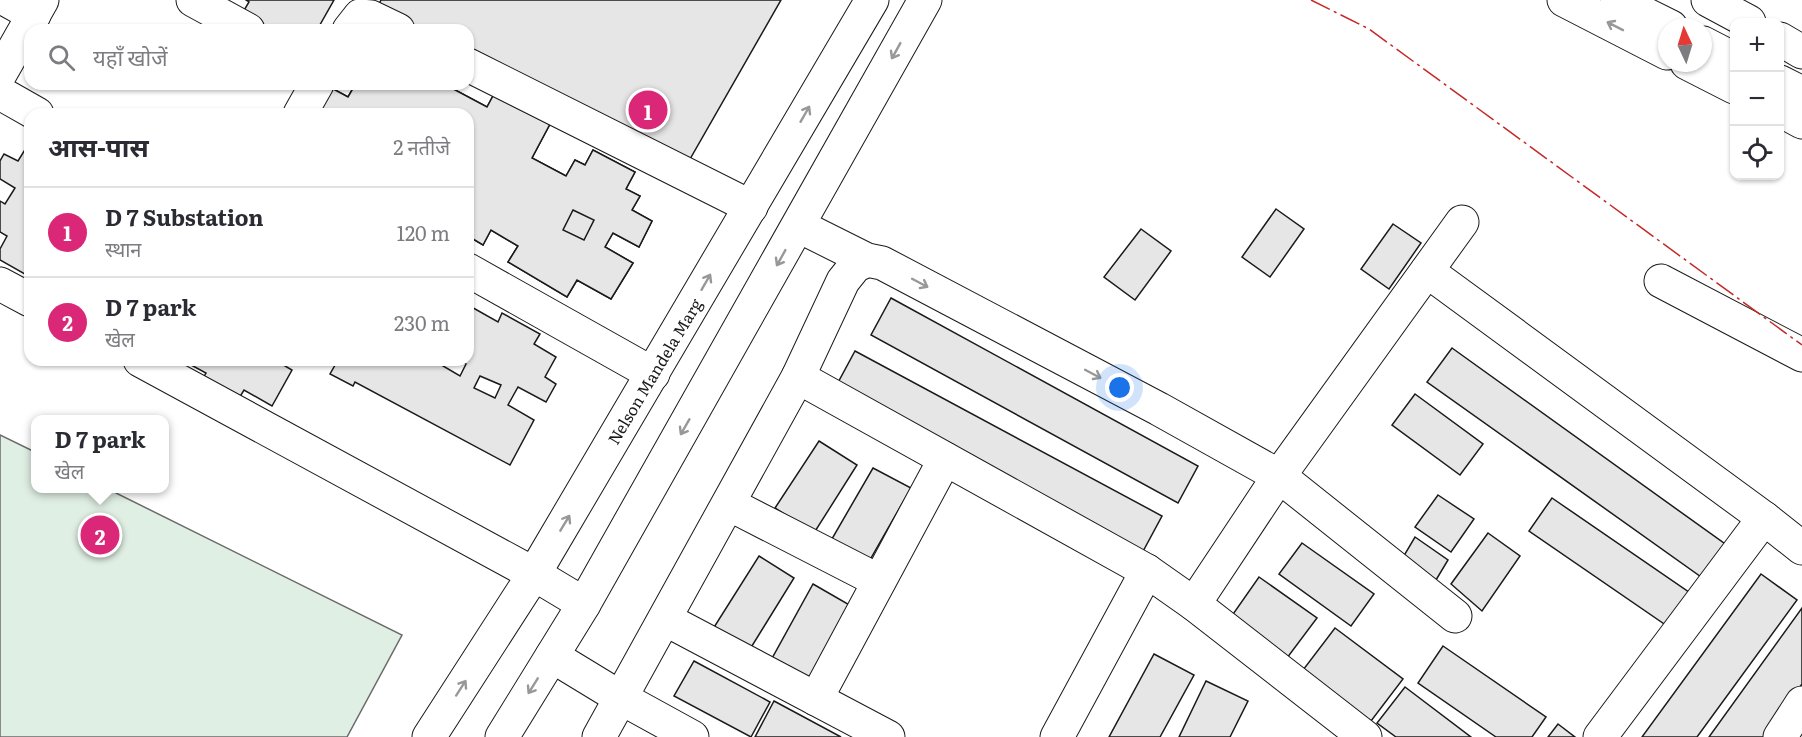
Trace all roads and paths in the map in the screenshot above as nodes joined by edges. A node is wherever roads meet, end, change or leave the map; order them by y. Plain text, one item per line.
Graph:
1 (193, 0) edge
2 (872, 0) edge
3 (925, 0) edge
4 (1564, 0) edge
5 (1617, 0) edge
6 (1708, 0) edge
7 (28, 5) edge
8 (1742, 18) edge
9 (1658, 20) edge
10 (237, 24) edge
11 (354, 24) edge
12 (386, 24) edge
13 (1784, 42) edge
14 (1658, 48) edge
15 (1712, 48) edge
16 (1802, 52) edge
17 (1730, 57) edge
18 (474, 68) edge
19 (1705, 72) edge
20 (0, 74) edge
21 (1784, 84) edge
22 (1730, 85) edge
23 (314, 90) edge
24 (0, 93) edge
25 (1802, 93) edge
26 (26, 108) edge
27 (303, 108) edge
28 (1784, 113) edge
29 (1802, 122) edge
30 (751, 207) junction
31 (1461, 222) dead end
32 (798, 226) junction
33 (867, 260) junction
34 (1427, 271) junction
35 (474, 273) edge
36 (1662, 281) dead end
37 (0, 284) edge
38 (24, 297) edge
39 (1802, 355) edge
40 (151, 366) edge
41 (653, 374) junction
42 (798, 377) junction
43 (945, 459) junction
44 (1279, 476) junction
45 (729, 504) junction
46 (1764, 518) junction
47 (1802, 549) edge
48 (1147, 571) junction
49 (534, 574) junction
50 (879, 581) junction
51 (584, 604) junction
52 (1194, 604) junction
53 (1455, 616) dead end
54 (665, 619) junction
55 (552, 656) junction
56 (621, 698) junction
57 (816, 699) junction
58 (1802, 703) edge
59 (1783, 736) edge
60 (429, 737) edge
61 (502, 737) edge
62 (599, 737) edge
63 (692, 737) edge
64 (888, 737) edge
65 (1057, 737) edge
66 (1365, 737) edge
67 (1600, 737) edge

1 - 10 street
30 -> 2 street, Nelson Mandela Marg
3 -> 32 street
14 -> 4 street
5 - 9 street
6 - 8 street
7 - 20 street
11 - 12 street
13 - 16 street
15 - 17 street
18 - 30 street
19 - 22 street
21 - 25 street
23 - 27 street
24 - 26 street
28 - 29 street
41 -> 30 street, Nelson Mandela Marg
31 - 34 street
32 - 33 street
32 -> 51 street
33 - 42 street
33 -> 44 street
34 - 44 street
34 - 46 street
35 - 41 street
36 - 39 street
37 - 38 street
40 - 49 street
49 -> 41 street, Nelson Mandela Marg
42 - 43 street
42 - 45 street
43 - 48 street
43 - 50 street
44 - 52 street
44 - 53 street
45 - 50 street
45 - 54 street
46 - 47 street
46 - 67 street
48 - 52 street
48 - 65 street
49 - 51 street
60 -> 49 street, Nelson Mandela Marg
50 - 57 street
51 - 55 street
52 - 66 street
54 - 56 street
54 - 57 street
55 - 56 street
55 -> 61 street
56 - 62 street
56 - 63 street
57 - 64 street
58 - 59 street

